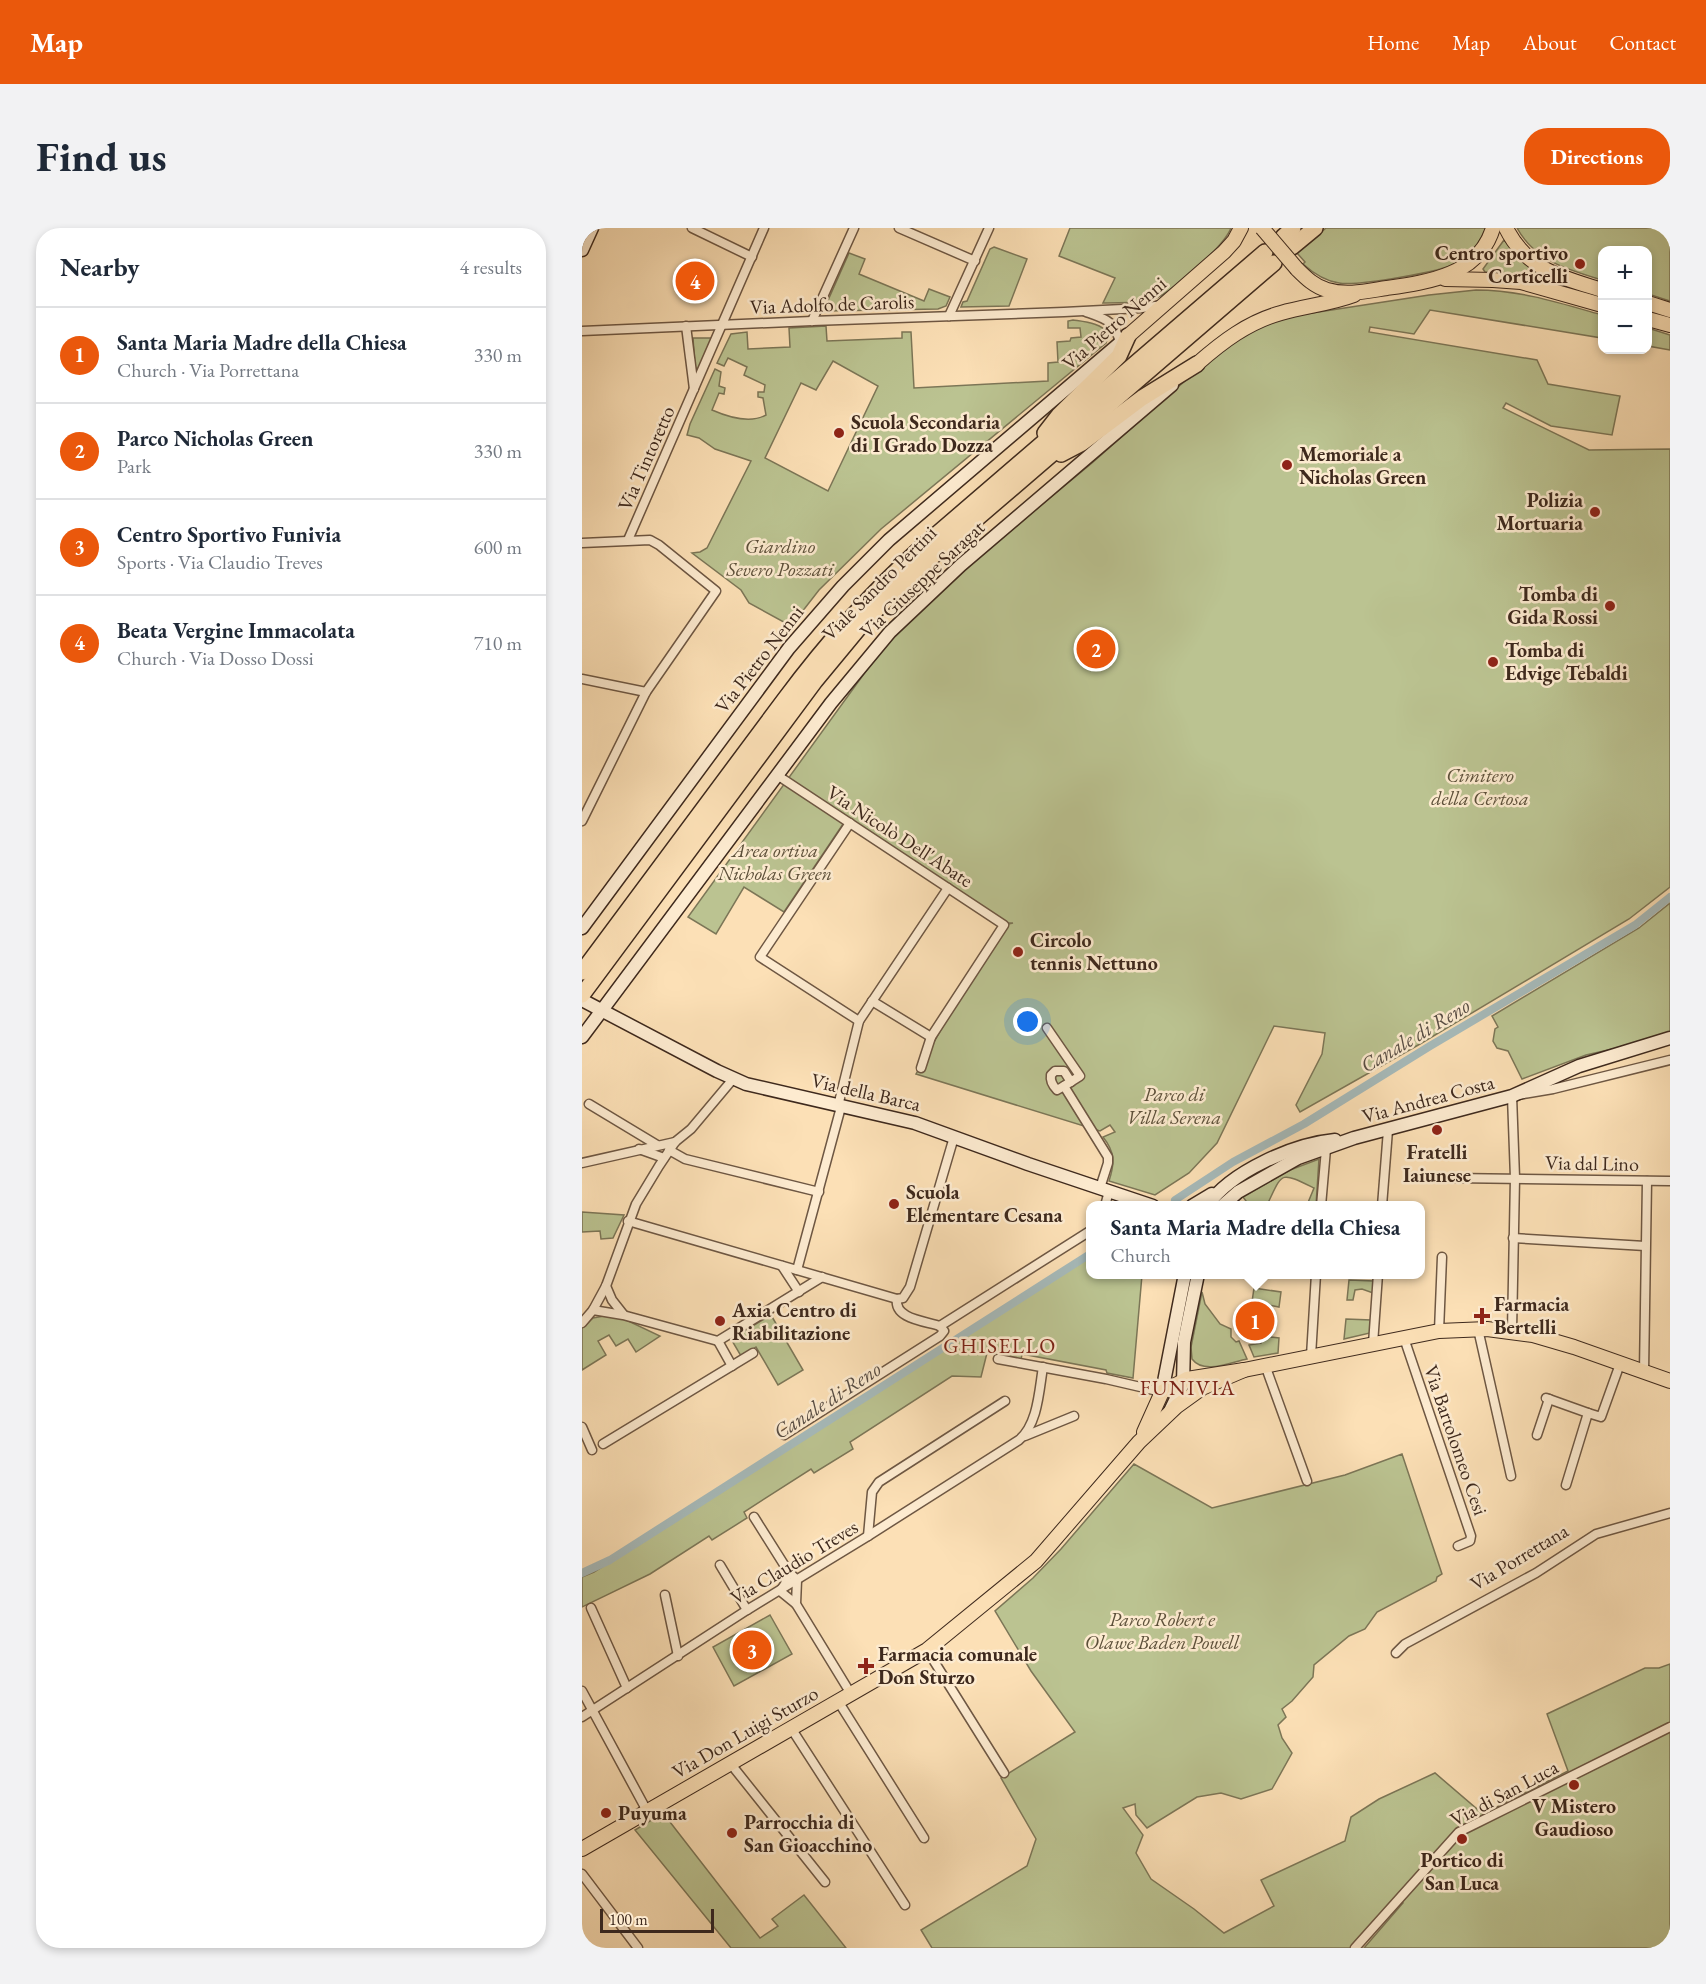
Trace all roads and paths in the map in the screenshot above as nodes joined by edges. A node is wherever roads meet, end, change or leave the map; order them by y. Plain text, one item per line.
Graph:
1 (592, 228) edge
2 (692, 228) edge
3 (764, 228) edge
4 (854, 228) edge
5 (899, 228) edge
6 (989, 228) edge
7 (1240, 228) edge
8 (1262, 228) edge
9 (1315, 228) edge
10 (1493, 228) edge
11 (1506, 228) edge
12 (1289, 237) edge
13 (582, 250) edge
14 (752, 257) junction
15 (975, 261) junction
16 (1437, 279) junction
17 (1598, 289) edge
18 (1364, 291) junction
19 (1165, 304) junction
20 (1598, 304) edge
21 (1652, 305) edge
22 (1670, 310) edge
23 (1083, 311) junction
24 (949, 316) junction
25 (1652, 320) edge
26 (812, 321) junction
27 (722, 325) junction
28 (1670, 325) edge
29 (686, 327) junction
30 (582, 332) edge
31 (1124, 339) junction
32 (1197, 364) junction
33 (694, 390) junction
34 (1026, 458) junction
35 (1042, 463) junction
36 (628, 540) junction
37 (582, 543) edge
38 (582, 679) edge
39 (646, 692) junction
40 (777, 775) junction
41 (582, 820) edge
42 (850, 823) junction
43 (948, 888) junction
44 (582, 928) edge
45 (582, 972) edge
46 (872, 1001) junction
47 (590, 1002) edge
48 (859, 1021) junction
49 (1047, 1028) dead end
50 (582, 1037) edge
51 (931, 1037) junction
52 (1670, 1038) edge
53 (1670, 1045) edge
54 (1630, 1051) junction
55 (1670, 1060) edge
56 (921, 1068) dead end
57 (733, 1079) junction
58 (1512, 1096) junction
59 (589, 1104) dead end
60 (839, 1106) junction
61 (1388, 1130) junction
62 (640, 1134) junction
63 (954, 1137) junction
64 (1354, 1138) junction
65 (675, 1142) junction
66 (657, 1145) junction
67 (639, 1149) junction
68 (1326, 1149) junction
69 (666, 1154) junction
70 (582, 1163) edge
71 (1452, 1178) dead end
72 (1515, 1178) junction
73 (1647, 1181) junction
74 (1669, 1181) edge
75 (1223, 1187) junction
76 (1104, 1190) junction
77 (819, 1192) junction
78 (1105, 1201) edge
79 (1138, 1201) edge
80 (1200, 1201) edge
81 (1211, 1201) edge
82 (1228, 1201) edge
83 (1322, 1201) edge
84 (1382, 1201) edge
85 (628, 1221) junction
86 (1086, 1234) edge
87 (1513, 1238) junction
88 (1645, 1246) junction
89 (1442, 1257) dead end
90 (782, 1266) junction
91 (797, 1270) junction
92 (822, 1277) junction
93 (1184, 1279) edge
94 (1197, 1279) edge
95 (1316, 1279) edge
96 (1378, 1279) edge
97 (606, 1286) junction
98 (799, 1292) junction
99 (897, 1299) junction
100 (593, 1310) junction
101 (623, 1314) junction
102 (582, 1323) edge
103 (940, 1326) junction
104 (1478, 1329) junction
105 (1439, 1331) junction
106 (1512, 1331) junction
107 (1404, 1338) junction
108 (718, 1341) junction
109 (1372, 1344) junction
110 (753, 1353) dead end
111 (1311, 1356) junction
112 (998, 1359) dead end
113 (1620, 1364) junction
114 (1265, 1365) junction
115 (732, 1366) junction
116 (1043, 1367) junction
117 (1244, 1370) junction
118 (1644, 1372) junction
119 (1183, 1381) junction
120 (1670, 1382) edge
121 (1162, 1392) junction
122 (1005, 1401) dead end
123 (1170, 1412) junction
124 (1588, 1413) junction
125 (1074, 1416) dead end
126 (582, 1427) edge
127 (784, 1435) dead end
128 (1537, 1435) dead end
129 (1024, 1436) junction
130 (1139, 1442) junction
131 (603, 1444) dead end
132 (592, 1450) dead end
133 (1511, 1476) dead end
134 (1307, 1481) dead end
135 (1566, 1485) dead end
136 (1670, 1513) edge
137 (754, 1517) dead end
138 (868, 1536) junction
139 (1458, 1546) dead end
140 (720, 1565) dead end
141 (788, 1571) junction
142 (797, 1580) junction
143 (780, 1591) junction
144 (664, 1594) dead end
145 (796, 1604) junction
146 (591, 1608) dead end
147 (747, 1610) junction
148 (927, 1650) junction
149 (1396, 1653) dead end
150 (678, 1656) junction
151 (627, 1688) junction
152 (582, 1690) edge
153 (851, 1694) junction
154 (838, 1701) junction
155 (592, 1710) junction
156 (582, 1717) edge
157 (1670, 1727) edge
158 (791, 1728) junction
159 (730, 1763) junction
160 (1004, 1773) dead end
161 (647, 1810) junction
162 (924, 1838) dead end
163 (582, 1849) edge
164 (582, 1874) edge
165 (825, 1882) dead end
166 (904, 1905) dead end
167 (638, 1948) edge
168 (1356, 1948) edge

1 - 13 street
2 - 14 street
3 - 14 street, Via Tintoretto
4 - 26 street
5 - 15 street
6 - 15 street
7 - 19 main road, Via Pietro Nenni
8 - 18 main road, bridge
9 - 12 highway
10 - 16 main road
11 - 17 main road
14 - 27 street, Via Tintoretto
15 - 24 street
16 - 18 main road
16 - 20 main road
18 - 32 main road, Via Giuseppe Saragat
19 - 23 street, Via Adolfo de Carolis
19 - 31 main road, Via Pietro Nenni
21 - 22 main road
23 - 24 street, Via Adolfo de Carolis
23 - 31 street, Via Adolfo de Carolis
24 - 26 street, Via Adolfo de Carolis
25 - 28 main road
26 - 27 street, Via Adolfo de Carolis
27 - 29 street, Via Adolfo de Carolis
27 - 33 street, Via Tintoretto
29 - 30 street, Via Adolfo de Carolis
29 - 33 street, Via Tintoretto
31 - 34 highway
31 - 44 street, Via Pietro Nenni
32 - 35 highway
32 - 40 street, Via Giuseppe Saragat
33 - 36 street, Via Tintoretto
34 - 35 highway, Viale Sandro Pertini
34 - 45 highway, Viale Sandro Pertini
35 - 47 highway, Viale Sandro Pertini
36 - 37 street
36 - 39 street
38 - 39 street
39 - 41 street
40 - 42 street, Via Nicolò Dell'Abate
40 - 47 street, Via Giuseppe Saragat
42 - 43 street, Via Nicolò Dell'Abate
42 - 48 street
43 - 46 street
43 - 51 street, Via Nicolò Dell'Abate
46 - 48 street
46 - 51 street
47 - 50 street, Via Giuseppe Saragat
47 - 57 street, Via della Barca
48 - 60 street
49 - 76 street
51 - 56 street
52 - 54 street, Via Andrea Costa
53 - 54 street, Via Andrea Costa
54 - 58 street, Via Andrea Costa
55 - 58 street, Via Andrea Costa
57 - 60 street, Via della Barca
57 - 65 street
58 - 61 street, Via Andrea Costa
58 - 72 street
59 - 62 street
60 - 63 street, Via della Barca
60 - 77 street
61 - 64 street, Via Andrea Costa
61 - 84 street
62 - 66 street
62 - 67 street
63 - 76 street, Via della Barca
63 - 99 street
64 - 68 street, Via Andrea Costa
64 - 75 street, Via Andrea Costa
65 - 66 street
65 - 69 street
66 - 67 street
67 - 69 street
67 - 70 street
68 - 82 street, Via Andrea Costa
68 - 83 street
69 - 77 street
69 - 85 street
71 - 72 street, Via dal Lino
72 - 73 street, Via dal Lino
72 - 87 street
73 - 74 street, Via dal Lino
73 - 88 street
75 - 80 street
75 - 81 street, Via Andrea Costa
76 - 78 street
76 - 79 street, Via della Barca
77 - 91 street
85 - 90 street
85 - 97 street
86 - 103 street
87 - 88 street
87 - 106 street
88 - 118 street
89 - 105 street
90 - 91 street
90 - 98 street
91 - 92 street
92 - 98 street
92 - 99 street
93 - 121 street
94 - 119 street
95 - 111 street
96 - 109 street
97 - 100 street
97 - 101 street
98 - 108 street
99 - 103 street
100 - 101 street
100 - 102 street
101 - 108 street
103 - 127 street
104 - 105 main road
104 - 106 main road
104 - 133 street
105 - 107 main road
106 - 113 main road
107 - 109 main road
107 - 139 street, Via Bartolomeo Cesi
108 - 115 street
109 - 111 main road
110 - 115 street
111 - 114 main road
112 - 116 street
113 - 118 main road
113 - 124 street
114 - 117 main road
114 - 134 street
115 - 131 street
116 - 121 street
116 - 129 street
117 - 119 main road
117 - 123 main road
118 - 120 main road
119 - 121 main road
119 - 123 street
121 - 130 main road, Via Don Luigi Sturzo
122 - 138 street
123 - 130 main road, Via Don Luigi Sturzo
124 - 128 street
124 - 135 street
125 - 129 street, Via Claudio Treves
126 - 132 street
129 - 138 street, Via Claudio Treves
130 - 148 main road, Via Don Luigi Sturzo
136 - 149 street, Via Porrettana
137 - 141 street
138 - 142 street, Via Claudio Treves
140 - 147 street
141 - 142 street
141 - 143 street
142 - 143 street, Via Claudio Treves
142 - 145 street
143 - 145 street
143 - 147 street, Via Claudio Treves
144 - 150 street
145 - 153 street
146 - 151 street
147 - 150 street, Via Claudio Treves
148 - 153 main road, Via Don Luigi Sturzo
148 - 160 street
150 - 151 street, Via Claudio Treves
151 - 155 street, Via Claudio Treves
152 - 155 street
153 - 154 main road, Via Don Luigi Sturzo
154 - 158 main road, Via Don Luigi Sturzo
154 - 162 street
155 - 156 street, Via Claudio Treves
155 - 161 street
157 - 168 street, Via di San Luca
158 - 159 main road, Via Don Luigi Sturzo
158 - 166 street
159 - 161 main road, Via Don Luigi Sturzo
159 - 165 street
161 - 163 main road, Via Don Luigi Sturzo
164 - 167 street

